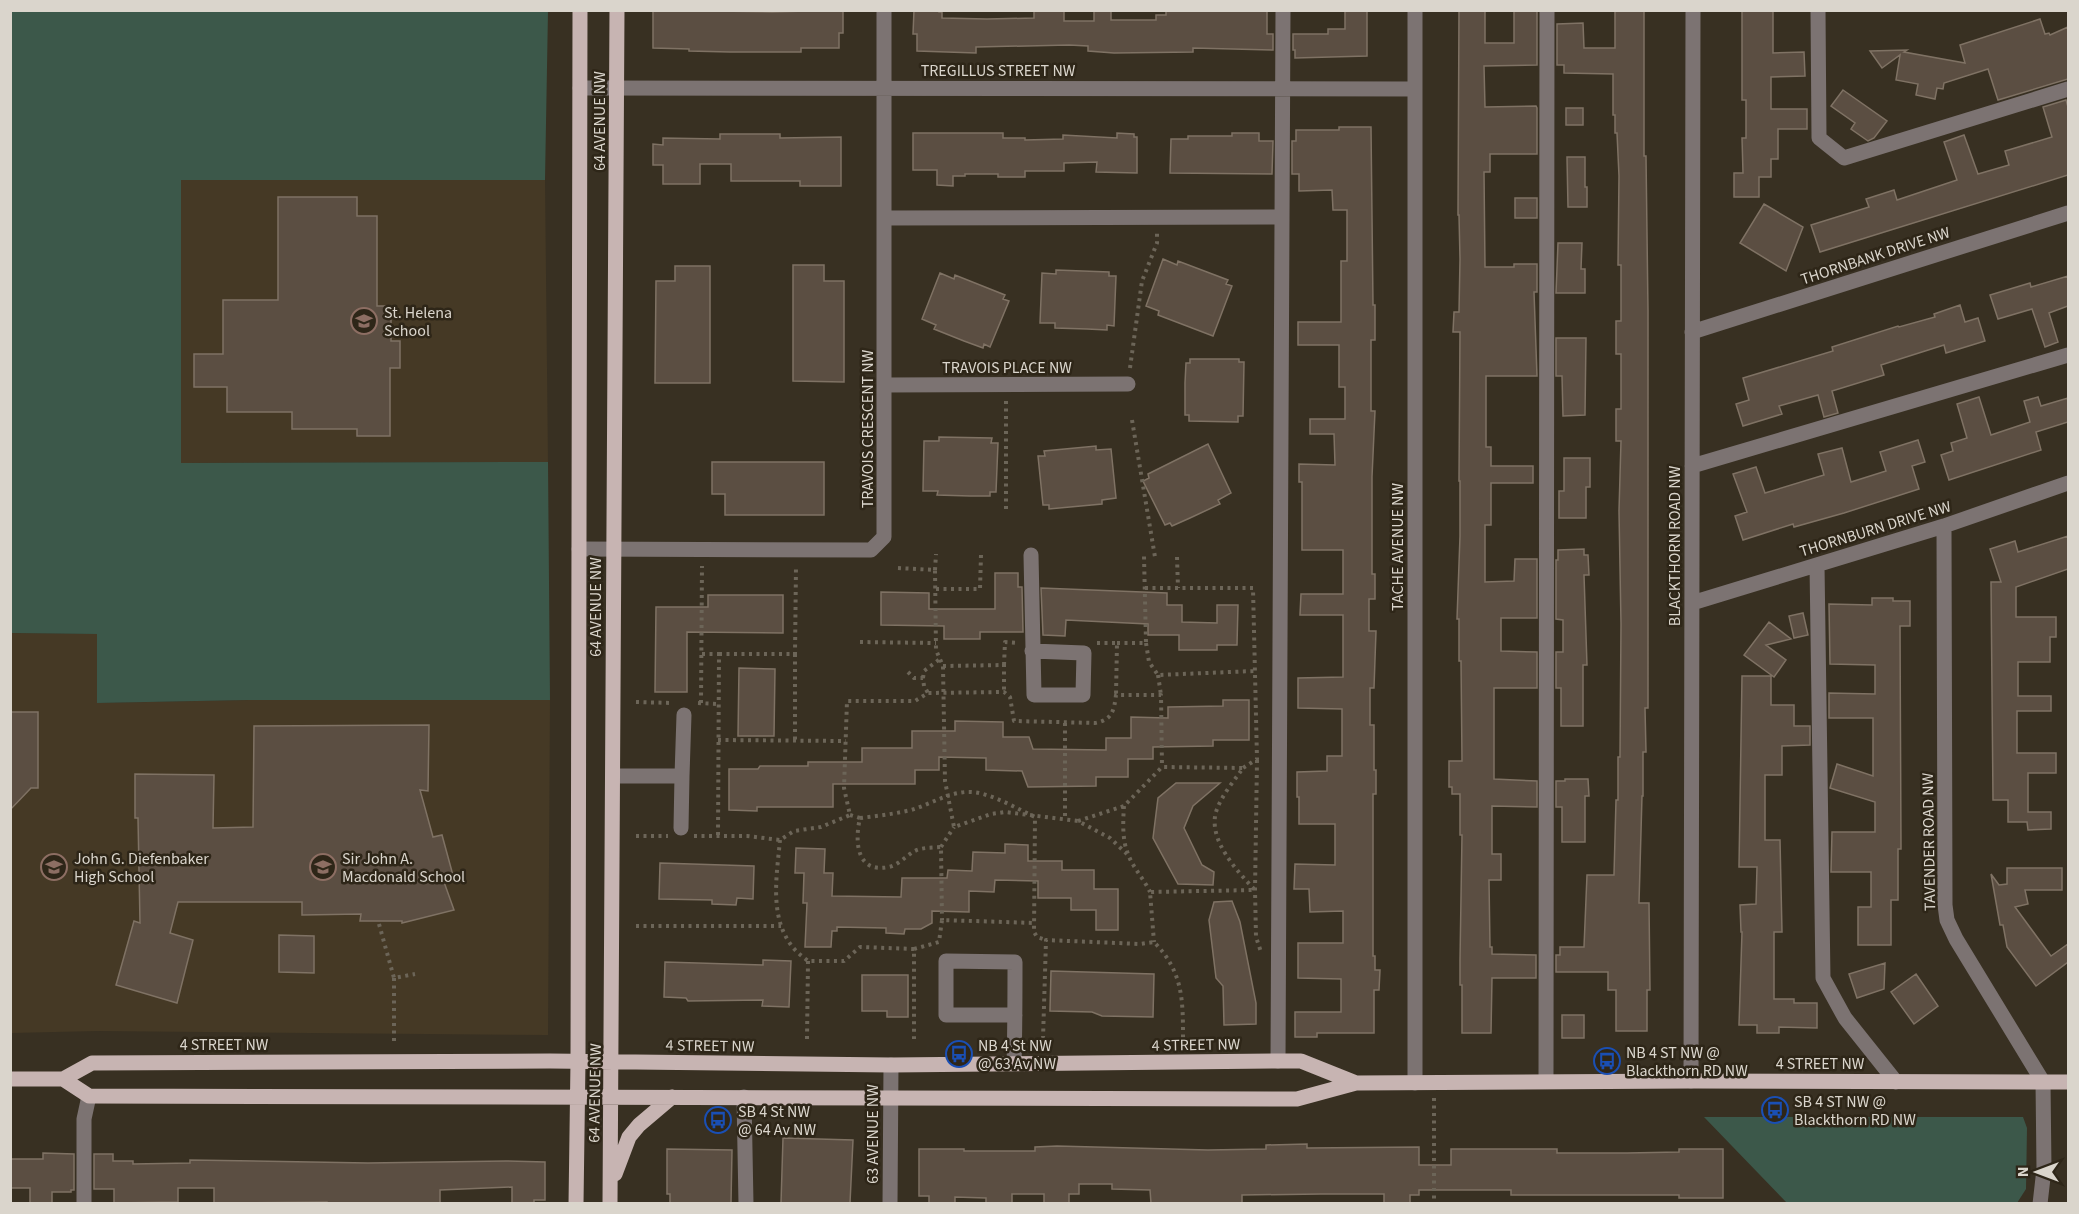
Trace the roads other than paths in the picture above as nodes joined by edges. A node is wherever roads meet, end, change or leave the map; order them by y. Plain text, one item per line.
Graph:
1 (580, 10) edge
2 (617, 10) edge
3 (884, 10) edge
4 (1283, 10) edge
5 (1415, 10) edge
6 (1548, 10) edge
7 (1693, 10) edge
8 (1818, 10) edge
9 (884, 87) junction
10 (580, 88) junction
11 (617, 88) junction
12 (2068, 88) edge
13 (1415, 89) junction
14 (1283, 90) junction
15 (2068, 213) edge
16 (1281, 217) junction
17 (885, 218) junction
18 (1692, 332) junction
19 (2068, 355) edge
20 (1128, 384) road end
21 (885, 385) junction
22 (1692, 466) junction
23 (2068, 483) edge
24 (1944, 526) junction
25 (613, 548) junction
26 (579, 549) junction
27 (1031, 555) dead end
28 (1817, 565) junction
29 (1692, 603) junction
30 (1032, 651) dead end
31 (684, 714) dead end
32 (613, 776) junction
33 (682, 776) junction
34 (678, 833) road end
35 (1015, 1015) junction
36 (578, 1061) junction
37 (1278, 1061) junction
38 (611, 1062) junction
39 (1014, 1064) junction
40 (891, 1065) junction
41 (10, 1079) edge
42 (63, 1079) junction
43 (1546, 1081) junction
44 (1691, 1081) junction
45 (1896, 1082) junction
46 (2043, 1082) junction
47 (2068, 1082) edge
48 (1356, 1083) junction
49 (1415, 1083) junction
50 (89, 1096) junction
51 (577, 1096) junction
52 (611, 1097) junction
53 (672, 1097) junction
54 (744, 1097) junction
55 (890, 1100) junction
56 (611, 1185) junction
57 (84, 1203) edge
58 (576, 1203) edge
59 (610, 1203) edge
60 (746, 1203) edge
61 (890, 1203) edge
62 (2040, 1203) edge

1 - 10 main road, 64 AVENUE NW
2 - 11 main road, 64 AVENUE NW
3 - 9 street, TRAVOIS CRESCENT NW
4 - 14 street
5 - 13 street, TACHE AVENUE NW
6 - 43 street
7 - 18 street, BLACKTHORN ROAD NW
8 - 12 street
9 - 11 street, TREGILLUS STREET NW
9 - 14 street, TREGILLUS STREET NW
9 - 17 street, TRAVOIS CRESCENT NW
10 - 11 street, TREGILLUS STREET NW
10 - 26 main road, 64 AVENUE NW
11 - 25 main road, 64 AVENUE NW
13 - 14 street, TREGILLUS STREET NW
13 - 49 street, TACHE AVENUE NW
14 - 16 street
15 - 18 street, THORNBANK DRIVE NW
16 - 17 street
16 - 37 street
17 - 21 street, TRAVOIS CRESCENT NW
18 - 22 street, BLACKTHORN ROAD NW
19 - 22 street
20 - 21 street, TRAVOIS PLACE NW
21 - 25 street, TRAVOIS CRESCENT NW
22 - 29 street, BLACKTHORN ROAD NW
23 - 24 street, THORNBURN DRIVE NW
24 - 28 street, THORNBURN DRIVE NW
24 - 46 street, TAVENDER ROAD NW
25 - 26 street, TRAVOIS CRESCENT NW
25 - 32 main road, 64 AVENUE NW
26 - 36 main road, 64 AVENUE NW
27 - 30 street
28 - 29 street, THORNBURN DRIVE NW
28 - 45 street
29 - 44 street, BLACKTHORN ROAD NW
31 - 33 street
32 - 33 street
32 - 38 main road, 64 AVENUE NW
33 - 34 street
35 - 35 street
35 - 39 street
36 - 38 main road, 4 STREET NW
36 - 42 main road, 4 STREET NW
36 - 51 main road, 64 AVENUE NW
37 - 39 main road, 4 STREET NW
37 - 48 main road, 4 STREET NW
38 - 40 main road, 4 STREET NW
38 - 52 main road, 64 AVENUE NW
39 - 40 main road, 4 STREET NW
40 - 55 street, 63 AVENUE NW
41 - 42 main road, 4 STREET NW
42 - 50 main road
43 - 44 main road, 4 STREET NW
43 - 49 main road, 4 STREET NW
44 - 45 main road, 4 STREET NW
45 - 46 main road, 4 STREET NW
46 - 47 main road, 4 STREET NW
46 - 62 street
48 - 49 main road, 4 STREET NW
48 - 55 main road, 4 STREET NW
50 - 51 main road, 4 STREET NW
50 - 57 street
51 - 52 main road, 4 STREET NW
51 - 58 main road, 64 AVENUE NW
52 - 53 main road, 4 STREET NW
52 - 56 main road, 64 AVENUE NW
53 - 54 main road, 4 STREET NW
53 - 56 main road
54 - 55 main road, 4 STREET NW
54 - 60 street
55 - 61 street, 63 AVENUE NW
56 - 59 main road, 64 AVENUE NW

